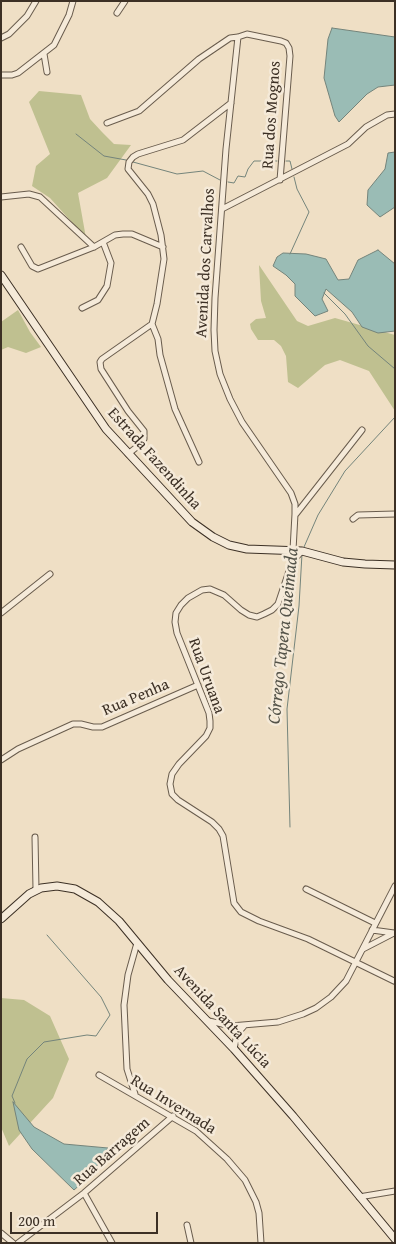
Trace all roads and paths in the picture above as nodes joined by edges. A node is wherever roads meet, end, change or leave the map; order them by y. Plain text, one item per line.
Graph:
1 (36, 1) edge
2 (73, 1) edge
3 (124, 1) edge
4 (117, 13) dead end
5 (238, 37) junction
6 (1, 38) edge
7 (44, 54) junction
8 (47, 72) dead end
9 (1, 75) edge
10 (231, 103) junction
11 (395, 114) edge
12 (108, 123) dead end
13 (280, 180) junction
14 (1, 197) edge
15 (222, 209) junction
16 (102, 242) junction
17 (21, 247) dead end
18 (162, 247) junction
19 (94, 248) junction
20 (1, 275) edge
21 (82, 308) dead end
22 (152, 324) junction
23 (362, 430) dead end
24 (128, 454) junction
25 (199, 462) dead end
26 (295, 514) junction
27 (395, 514) edge
28 (352, 519) dead end
29 (293, 550) junction
30 (303, 551) junction
31 (395, 565) edge
32 (50, 574) dead end
33 (1, 613) edge
34 (198, 686) junction
35 (1, 760) edge
36 (35, 837) dead end
37 (395, 886) edge
38 (306, 889) dead end
39 (36, 890) junction
40 (1, 919) edge
41 (376, 923) junction
42 (372, 930) junction
43 (394, 933) edge
44 (138, 943) junction
45 (363, 949) junction
46 (356, 962) junction
47 (394, 981) edge
48 (209, 1021) junction
49 (245, 1026) junction
50 (234, 1049) junction
51 (99, 1075) dead end
52 (135, 1094) junction
53 (173, 1116) junction
54 (395, 1191) edge
55 (84, 1193) junction
56 (359, 1197) junction
57 (187, 1225) dead end
58 (1, 1233) edge
59 (395, 1239) edge
60 (13, 1243) edge
61 (18, 1243) edge
62 (112, 1243) edge
63 (191, 1243) edge
64 (261, 1243) edge

1 - 6 street
2 - 7 street
3 - 4 street
5 - 10 street, Avenida dos Carvalhos
5 - 12 street
5 - 13 street, Rua dos Mognos
7 - 8 street
7 - 9 street
10 - 15 street, Avenida dos Carvalhos
10 - 18 street
11 - 13 street
13 - 15 street
14 - 19 street
15 - 26 street, Avenida dos Carvalhos
16 - 18 street
16 - 19 street
16 - 21 street
17 - 19 street
18 - 22 street
20 - 24 street, Estrada Fazendinha
22 - 24 street
22 - 25 street
23 - 26 street
24 - 29 street, Estrada Fazendinha
26 - 29 street, Avenida dos Carvalhos
27 - 28 street
29 - 30 street
30 - 31 street
30 - 34 street, Rua Uruana
32 - 33 street
34 - 35 street, Rua Penha
34 - 46 street, Rua Uruana
36 - 39 street
37 - 41 street
38 - 41 street
39 - 40 street
39 - 44 street, Avenida Santa Lúcia
41 - 42 street
42 - 43 street
42 - 45 street
43 - 45 street
44 - 48 street, Avenida Santa Lúcia
44 - 52 street
45 - 46 street
46 - 47 street
46 - 49 street
48 - 49 street
48 - 50 street, Avenida Santa Lúcia
49 - 50 street
50 - 56 street, Avenida Santa Lúcia
51 - 52 street, Rua Invernada
52 - 53 street, Rua Invernada
53 - 55 street, Rua Barragem
53 - 64 street, Rua Invernada
54 - 56 street
55 - 61 street, Rua Barragem
55 - 62 street
56 - 59 street, Avenida Santa Lúcia
57 - 63 street
58 - 60 street

